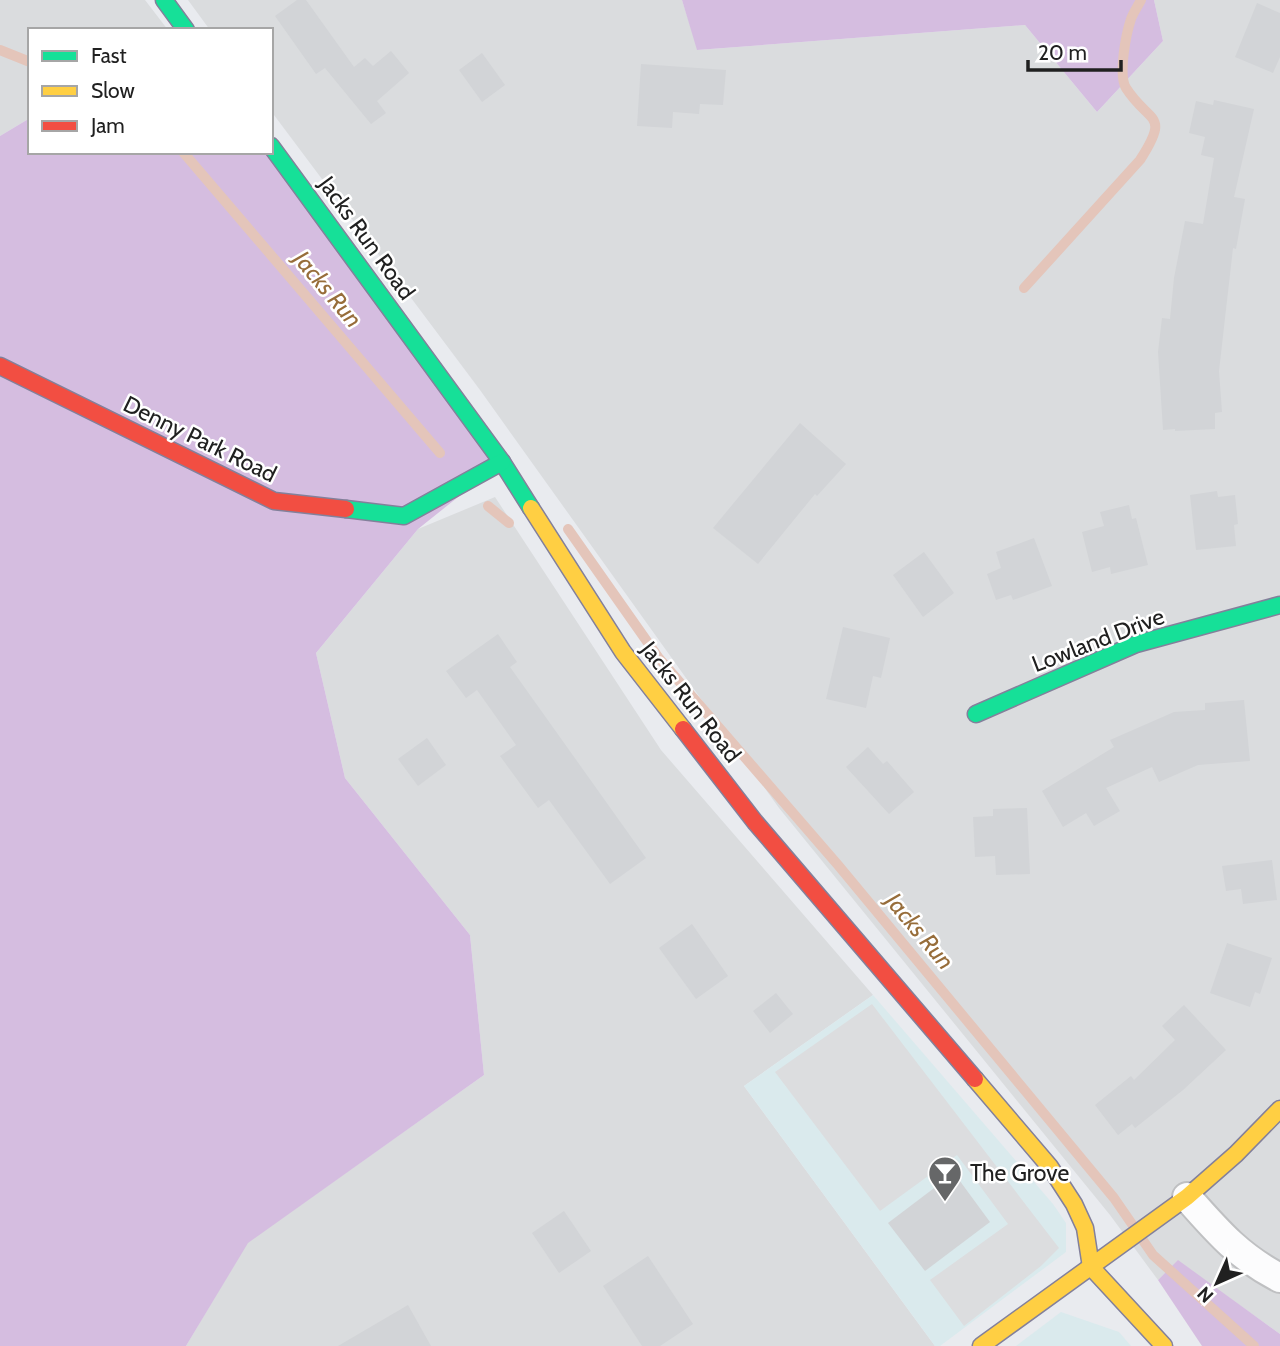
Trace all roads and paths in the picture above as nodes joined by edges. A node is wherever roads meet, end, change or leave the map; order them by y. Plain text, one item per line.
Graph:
1 (164, 0) edge
2 (185, 28) edge
3 (273, 149) edge
4 (0, 366) edge
5 (502, 462) junction
6 (1280, 605) edge
7 (976, 714) dead end
8 (1280, 1109) edge
9 (1187, 1197) junction
10 (1091, 1267) junction
11 (1280, 1278) edge
12 (981, 1346) edge
13 (1164, 1346) edge

1 - 2 street
3 - 5 street, Jacks Run Road
4 - 5 street, Denny Park Road
5 - 10 street, Jacks Run Road
6 - 7 street, Lowland Drive
8 - 9 street
9 - 10 street
9 - 11 street
10 - 12 street
10 - 13 street

